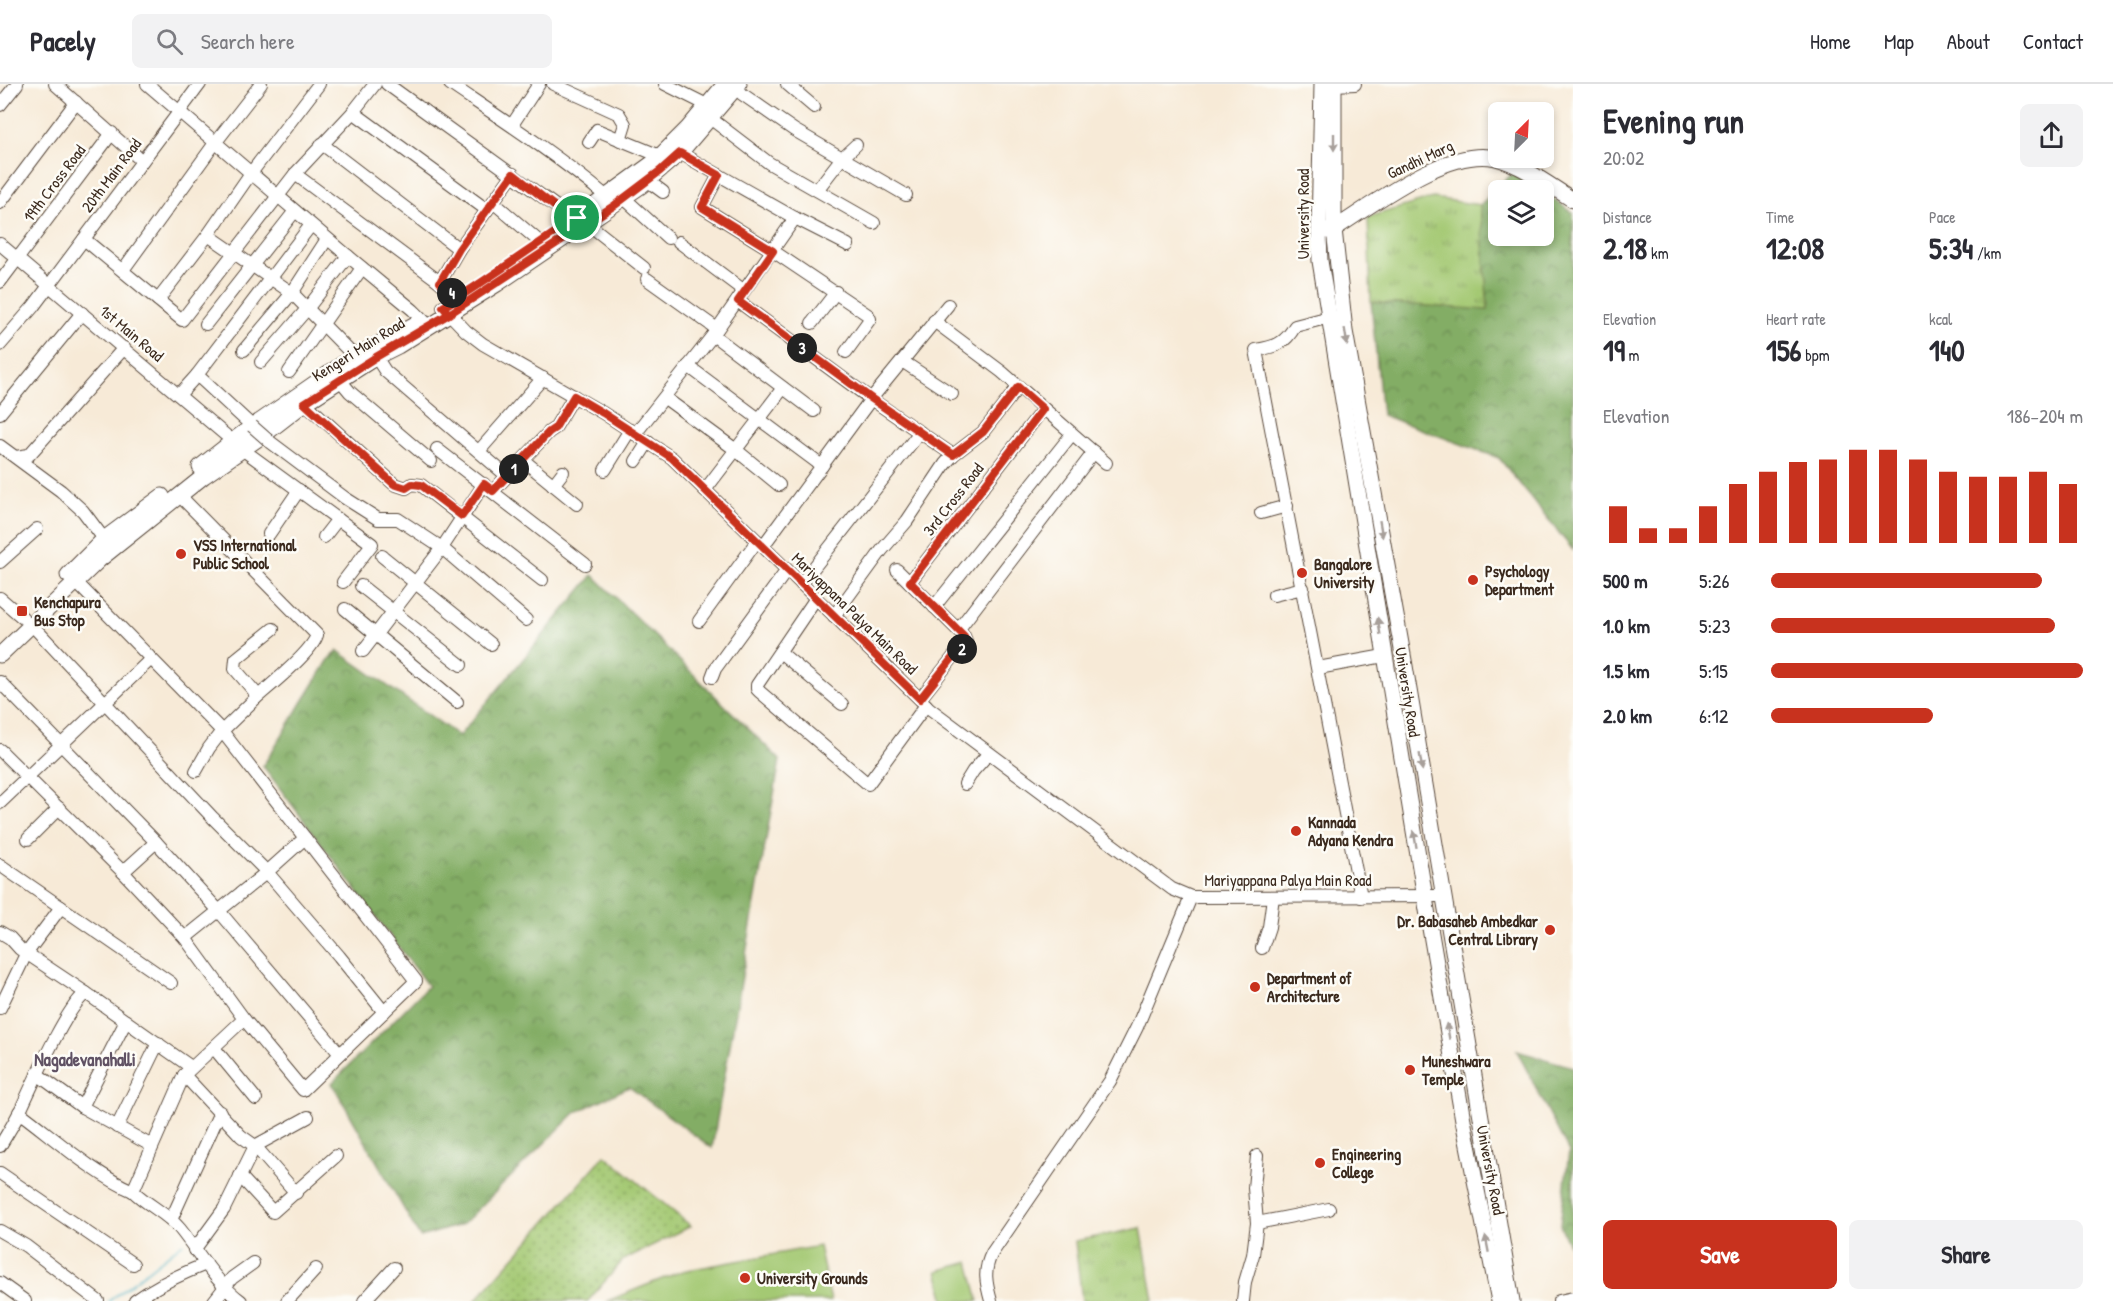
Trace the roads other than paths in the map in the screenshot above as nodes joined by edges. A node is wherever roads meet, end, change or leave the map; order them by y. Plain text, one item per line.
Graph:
1 (16, 84) edge
2 (55, 84) edge
3 (147, 84) edge
4 (200, 84) edge
5 (261, 84) edge
6 (319, 84) edge
7 (375, 84) edge
8 (387, 84) edge
9 (450, 84) edge
10 (539, 84) edge
11 (553, 84) edge
12 (665, 84) edge
13 (787, 84) edge
14 (1330, 84) edge
15 (1355, 84) edge
16 (734, 85) edge
17 (76, 102) junction
18 (0, 105) edge
19 (814, 107) dead end
20 (179, 112) junction
21 (353, 112) junction
22 (709, 112) junction
23 (512, 124) junction
24 (112, 132) junction
25 (620, 140) junction
26 (589, 142) dead end
27 (215, 143) junction
28 (322, 144) junction
29 (856, 145) dead end
30 (680, 153) junction
31 (660, 156) junction
32 (841, 159) junction
33 (142, 161) junction
34 (251, 172) junction
35 (295, 174) junction
36 (513, 174) junction
37 (719, 175) junction
38 (648, 181) junction
39 (817, 190) junction
40 (663, 192) dead end
41 (906, 195) dead end
42 (278, 197) junction
43 (607, 197) junction
44 (624, 198) junction
45 (1573, 200) edge
46 (0, 203) edge
47 (490, 206) junction
48 (295, 211) junction
49 (795, 218) junction
50 (582, 221) junction
51 (874, 223) dead end
52 (311, 225) junction
53 (1334, 230) junction
54 (1318, 233) junction
55 (208, 235) junction
56 (84, 239) junction
57 (327, 239) junction
58 (541, 243) junction
59 (0, 244) edge
60 (848, 245) dead end
61 (459, 249) junction
62 (773, 251) junction
63 (234, 255) junction
64 (348, 256) junction
65 (18, 259) junction
66 (252, 267) junction
67 (362, 268) junction
68 (123, 270) junction
69 (269, 278) junction
70 (0, 282) edge
71 (440, 282) junction
72 (49, 285) junction
73 (836, 292) junction
74 (292, 293) junction
75 (740, 296) junction
76 (457, 298) junction
77 (158, 300) junction
78 (948, 305) dead end
79 (308, 309) junction
80 (446, 310) junction
81 (82, 313) junction
82 (1330, 317) junction
83 (934, 321) junction
84 (812, 322) dead end
85 (426, 323) junction
86 (206, 324) dead end
87 (322, 324) junction
88 (715, 332) junction
89 (0, 345) edge
90 (123, 348) junction
91 (244, 350) dead end
92 (846, 352) dead end
93 (355, 357) junction
94 (376, 357) junction
95 (902, 361) junction
96 (261, 362) dead end
97 (688, 366) junction
98 (289, 372) dead end
99 (197, 375) junction
100 (543, 378) junction
101 (340, 380) junction
102 (1018, 387) junction
103 (783, 388) junction
104 (179, 394) junction
105 (952, 394) dead end
106 (574, 396) junction
107 (665, 398) junction
108 (872, 399) junction
109 (304, 403) junction
110 (1043, 409) junction
111 (814, 411) dead end
112 (0, 413) edge
113 (759, 420) junction
114 (252, 426) junction
115 (633, 432) junction
116 (920, 432) junction
117 (1072, 434) junction
118 (648, 442) junction
119 (238, 445) junction
120 (0, 446) edge
121 (437, 449) dead end
122 (736, 450) junction
123 (479, 451) junction
124 (1094, 452) junction
125 (953, 455) junction
126 (16, 457) junction
127 (523, 460) junction
128 (430, 461) dead end
129 (636, 461) dead end
130 (1106, 463) dead end
131 (822, 466) junction
132 (605, 470) dead end
133 (563, 472) dead end
134 (507, 476) junction
135 (553, 485) junction
136 (779, 485) dead end
137 (488, 488) junction
138 (298, 490) junction
139 (705, 490) junction
140 (180, 495) junction
141 (576, 504) dead end
142 (1287, 506) junction
143 (1261, 513) dead end
144 (462, 516) junction
145 (338, 519) junction
146 (37, 529) dead end
147 (269, 534) dead end
148 (324, 537) dead end
149 (104, 539) junction
150 (760, 544) junction
151 (442, 548) junction
152 (382, 556) dead end
153 (0, 562) edge
154 (585, 564) dead end
155 (787, 570) junction
156 (897, 570) dead end
157 (542, 580) dead end
158 (75, 581) junction
159 (343, 582) dead end
160 (415, 582) junction
161 (910, 582) junction
162 (801, 584) junction
163 (360, 586) dead end
164 (1303, 588) junction
165 (1274, 595) dead end
166 (0, 598) edge
167 (816, 598) junction
168 (934, 607) junction
169 (345, 609) dead end
170 (393, 610) junction
171 (834, 616) junction
172 (526, 620) dead end
173 (27, 621) junction
174 (699, 621) dead end
175 (273, 629) dead end
176 (958, 630) junction
177 (376, 633) junction
178 (0, 643) edge
179 (491, 644) dead end
180 (363, 651) dead end
181 (780, 652) junction
182 (0, 654) edge
183 (1384, 656) junction
184 (151, 659) junction
185 (461, 665) dead end
186 (1318, 668) junction
187 (712, 678) dead end
188 (0, 682) edge
189 (256, 698) junction
190 (457, 702) dead end
191 (923, 702) junction
192 (105, 704) junction
193 (842, 704) dead end
194 (222, 731) junction
195 (62, 744) junction
196 (0, 750) edge
197 (990, 753) junction
198 (196, 771) dead end
199 (27, 776) junction
200 (965, 784) dead end
201 (0, 803) edge
202 (59, 808) junction
203 (304, 838) junction
204 (28, 839) dead end
205 (156, 842) junction
206 (0, 865) edge
207 (123, 872) junction
208 (267, 872) junction
209 (1425, 896) junction
210 (1443, 896) junction
211 (1191, 897) junction
212 (1273, 897) junction
213 (1361, 897) junction
214 (60, 907) junction
215 (219, 911) junction
216 (0, 932) edge
217 (185, 938) junction
218 (1262, 948) dead end
219 (26, 954) junction
220 (171, 983) dead end
221 (86, 993) junction
222 (0, 1008) edge
223 (384, 1012) junction
224 (244, 1019) junction
225 (126, 1021) junction
226 (158, 1043) junction
227 (214, 1048) junction
228 (340, 1054) junction
229 (188, 1071) junction
230 (37, 1074) junction
231 (256, 1099) dead end
232 (82, 1107) junction
233 (19, 1112) junction
234 (220, 1112) junction
235 (308, 1117) dead end
236 (117, 1127) junction
237 (0, 1146) edge
238 (152, 1146) junction
239 (255, 1146) junction
240 (336, 1156) dead end
241 (1257, 1156) dead end
242 (0, 1173) edge
243 (240, 1176) junction
244 (133, 1191) junction
245 (296, 1193) junction
246 (1329, 1209) dead end
247 (171, 1220) junction
248 (1257, 1224) junction
249 (2, 1237) edge
250 (194, 1250) junction
251 (252, 1263) dead end
252 (133, 1264) dead end
253 (206, 1264) junction
254 (394, 1268) dead end
255 (316, 1269) dead end
256 (0, 1283) edge
257 (224, 1287) junction
258 (1573, 1298) edge
259 (25, 1301) edge
260 (98, 1301) edge
261 (135, 1301) edge
262 (214, 1301) edge
263 (241, 1301) edge
264 (287, 1301) edge
265 (364, 1301) edge
266 (991, 1301) edge
267 (1243, 1301) edge
268 (1499, 1301) edge
269 (1512, 1301) edge
270 (1559, 1301) edge

1 - 18 street
2 - 17 street
3 - 20 street
4 - 20 street, 20th Main Road
5 - 27 street
6 - 34 street
7 - 21 street
8 - 36 street
9 - 23 street
10 - 23 street
11 - 25 street
12 - 22 street
13 - 19 street
14 - 15 street
14 -> 53 main road, University Road
14 - 54 main road, University Road
16 - 22 main road, Kengeri Main Road
16 - 32 street
17 - 24 street
17 - 46 street
20 - 27 street
20 - 33 street, 20th Main Road
21 - 28 street
21 - 47 street
22 - 30 main road, Kengeri Main Road
22 - 31 main road, Kengeri Main Road
22 - 39 street
23 - 43 street
24 - 33 street
24 - 65 street, 19th Cross Road
25 - 26 street
25 - 31 street
27 - 34 street
27 - 68 street
28 - 35 street
28 - 61 street
29 - 32 street
30 - 37 street
30 - 38 main road, Kengeri Main Road
31 - 43 main road, Kengeri Main Road
32 - 39 street
32 - 41 street
33 - 56 street, 20th Main Road
34 - 42 street
34 - 55 street
35 - 42 street
35 - 71 street
36 - 47 street
36 - 50 street
37 - 49 street
37 - 62 street
38 - 40 street
38 - 44 main road, Kengeri Main Road
39 - 51 street
42 - 48 street
42 - 63 street
43 - 50 main road, Kengeri Main Road
44 - 50 main road, Kengeri Main Road
44 - 75 street
45 - 53 main road, Gandhi Marg
47 - 58 street
47 - 61 street
48 - 52 street
48 - 66 street
49 - 60 street
49 - 62 street
50 - 58 main road, Kengeri Main Road
50 - 80 main road, Kengeri Main Road
50 - 88 street
52 - 57 street
52 - 69 street
53 - 54 main road, Gandhi Marg
53 -> 210 main road, University Road
54 - 82 main road, University Road
55 - 63 street
55 - 77 street
56 - 68 street
56 - 72 street, 20th Main Road
57 - 64 street
57 - 74 street
58 - 76 main road, Kengeri Main Road
59 - 65 street, 1st Main Road
61 - 71 street
62 - 73 street
62 - 75 street
63 - 66 street
63 - 77 street
64 - 67 street
64 - 79 street
65 - 70 street, 19th Cross Road
65 - 72 street, 1st Main Road
66 - 69 street
66 - 86 street
67 - 85 street
67 - 87 street
68 - 77 street
69 - 74 street
69 - 99 street
71 - 76 street
72 - 81 street, 1st Main Road
72 - 89 street, 20th Main Road
73 - 84 street
73 - 92 street
74 - 79 street
74 - 91 street
75 - 88 street
75 - 108 street
76 - 80 main road, Kengeri Main Road
78 - 83 street
79 - 87 street
79 - 96 street
80 - 85 main road, Kengeri Main Road
80 - 100 street, Mariyappana Palya Main Road
81 - 90 street, 1st Main Road
81 - 112 street
82 - 142 street
183 -> 82 main road, University Road
83 - 95 street
83 - 102 street
85 - 93 main road, Kengeri Main Road
85 - 94 main road, Kengeri Main Road
87 - 93 street
87 - 98 street
88 - 97 street
88 - 103 street
90 - 104 street, 1st Main Road
90 - 126 street
93 - 114 main road, Kengeri Main Road
94 - 101 main road, Kengeri Main Road
94 - 123 street
95 - 105 street
95 - 108 street
97 - 107 street
97 - 113 street
99 - 104 street
99 - 114 street
100 - 106 street, Mariyappana Palya Main Road
100 - 123 street
101 - 109 main road, Kengeri Main Road
101 - 128 street
102 - 110 street
102 - 125 street
103 - 111 street
103 - 113 street
104 - 119 street, 1st Main Road
106 - 115 street, Mariyappana Palya Main Road
106 - 127 street
107 - 115 street
107 - 122 street
108 - 116 street
108 - 131 street
109 - 119 main road, Kengeri Main Road
109 - 144 street
110 - 117 street
110 - 161 street, 3rd Cross Road
113 - 122 street
113 - 131 street
114 - 119 main road, Kengeri Main Road
114 - 151 street, bridge
115 - 118 street, Mariyappana Palya Main Road
115 - 132 street
116 - 125 street
116 - 162 street
117 - 124 street
117 - 168 street
118 - 129 street
118 - 139 street, Mariyappana Palya Main Road
119 - 138 street, 1st Main Road
119 - 140 main road, Kengeri Main Road
119 - 149 main road, Kengeri Main Road
120 - 126 street
121 - 137 street
122 - 136 street
122 - 139 street
123 - 134 street
124 - 130 street
124 - 176 street
125 - 171 street
126 - 149 street
127 - 134 street
127 - 135 street
131 - 150 street
133 - 135 street
134 - 137 street
135 - 141 street
137 - 144 street
137 - 154 street
138 - 145 street, 1st Main Road
138 - 147 street
139 - 150 street, Mariyappana Palya Main Road
140 - 158 main road, Kengeri Main Road
140 - 189 street
142 - 143 street
142 - 164 street
144 - 151 street
144 - 157 street
145 - 148 street
145 - 159 street, 1st Main Road
146 - 153 street
149 - 173 main road, Kengeri Main Road
150 - 155 street, Mariyappana Palya Main Road
150 - 174 street
151 - 160 street
151 - 172 street
152 - 160 street
155 - 162 street, Mariyappana Palya Main Road
155 - 187 street
156 - 161 street
158 - 173 main road, Kengeri Main Road
158 - 184 street
160 - 170 street
160 - 179 street
161 - 168 street
162 - 167 street, Mariyappana Palya Main Road
163 - 170 street
164 - 165 street
164 - 186 street
166 - 173 street
167 - 171 street, Mariyappana Palya Main Road
167 - 181 street
168 - 176 street
169 - 177 street
170 - 177 street
170 - 185 street
171 - 191 street, Mariyappana Palya Main Road
173 - 178 main road, Kengeri Main Road
173 - 182 main road, Kengeri Main Road
173 - 192 street
175 - 189 street
176 - 191 street
177 - 180 street
177 - 190 street
181 - 191 street
181 - 193 street
183 - 186 street
209 -> 183 main road, University Road
184 - 192 street
184 - 194 street
186 - 213 street
188 - 195 street
189 - 194 street
191 - 197 street, Mariyappana Palya Main Road
192 - 195 street
192 - 208 street
194 - 198 street
194 - 203 street
195 - 199 street
195 - 205 street
196 - 199 street
197 - 200 street
197 - 211 street, Mariyappana Palya Main Road
199 - 201 street
199 - 202 street
202 - 204 street
202 - 207 street
203 - 208 street
203 - 223 street
205 - 207 street
205 - 215 street
206 - 214 street
207 - 217 street
208 - 215 street
208 - 223 street
209 - 210 street, Mariyappana Palya Main Road
209 - 213 street, Mariyappana Palya Main Road
268 -> 209 main road, University Road
210 - 269 main road, University Road
211 - 212 street, Mariyappana Palya Main Road
211 - 266 street
212 - 213 street, Mariyappana Palya Main Road
212 - 218 street
214 - 219 street
214 - 220 street
215 - 217 street
215 - 228 street
216 - 219 street
217 - 224 street
219 - 221 street
219 - 222 street
221 - 225 street
221 - 230 street
223 - 228 street
224 - 227 street
224 - 228 street
225 - 226 street
225 - 232 street
226 - 229 street
226 - 236 street
227 - 229 street
227 - 231 street
229 - 234 street
229 - 238 street
230 - 232 street
230 - 233 street
232 - 236 street
233 - 237 street
233 - 244 street
234 - 239 street
234 - 247 street
235 - 239 street
236 - 238 street
238 - 244 street
239 - 243 street
239 - 245 street
240 - 245 street
241 - 248 street
242 - 252 street
243 - 245 street
243 - 250 street
244 - 247 street
246 - 248 street
247 - 250 street
248 - 267 street
249 - 260 street
250 - 253 street
251 - 257 street
253 - 257 street
253 - 261 street
254 - 265 street
255 - 264 street
256 - 259 street
257 - 262 street
257 - 263 street
258 - 270 street

